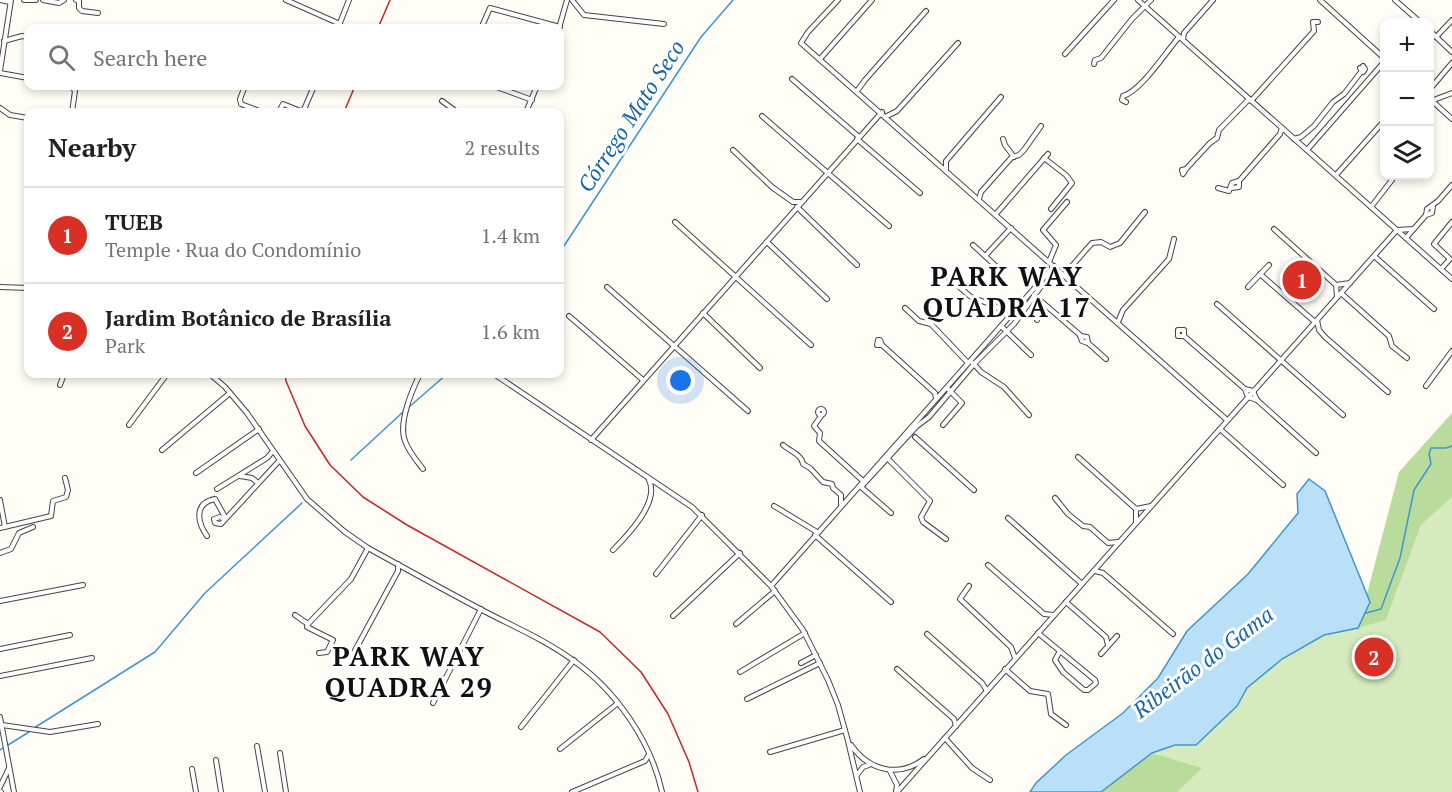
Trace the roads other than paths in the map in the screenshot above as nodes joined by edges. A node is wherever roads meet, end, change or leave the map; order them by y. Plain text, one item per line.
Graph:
1 (0, 0) edge
2 (24, 0) edge
3 (36, 0) edge
4 (43, 0) edge
5 (64, 0) edge
6 (76, 0) edge
7 (286, 0) edge
8 (349, 0) edge
9 (561, 0) edge
10 (568, 0) edge
11 (838, 0) edge
12 (873, 0) edge
13 (879, 0) edge
14 (1114, 0) edge
15 (1138, 0) edge
16 (1151, 0) edge
17 (1213, 0) edge
18 (1320, 0) edge
19 (1395, 0) edge
20 (11, 1) edge
21 (1144, 6) junction
22 (926, 11) dead end
23 (98, 13) dead end
24 (1415, 18) edge
25 (1452, 20) edge
26 (335, 24) edge
27 (340, 24) edge
28 (483, 24) dead end
29 (544, 24) edge
30 (560, 24) edge
31 (663, 24) dead end
32 (1314, 31) dead end
33 (24, 36) edge
34 (1180, 37) junction
35 (1436, 37) joint
36 (4, 41) junction
37 (958, 44) dead end
38 (1452, 52) edge
39 (1, 54) edge
40 (1065, 54) dead end
41 (1380, 56) edge
42 (1101, 58) dead end
43 (820, 59) junction
44 (1452, 63) edge
45 (1380, 65) edge
46 (0, 72) edge
47 (1361, 72) dead end
48 (24, 77) edge
49 (792, 79) dead end
50 (1434, 84) edge
51 (74, 90) edge
52 (243, 90) edge
53 (312, 90) edge
54 (505, 90) edge
55 (536, 90) edge
56 (857, 91) junction
57 (1452, 93) edge
58 (1130, 95) dead end
59 (1001, 97) dead end
60 (1434, 99) edge
61 (532, 100) junction
62 (1250, 100) junction
63 (442, 101) dead end
64 (1434, 103) edge
65 (0, 108) edge
66 (73, 108) edge
67 (252, 108) edge
68 (281, 108) edge
69 (293, 108) edge
70 (305, 108) edge
71 (452, 108) edge
72 (528, 108) edge
73 (897, 111) junction
74 (882, 112) junction
75 (1451, 115) edge
76 (762, 116) dead end
77 (886, 116) junction
78 (24, 118) edge
79 (893, 123) junction
80 (1041, 126) dead end
81 (1380, 126) edge
82 (1282, 128) junction
83 (1286, 132) junction
84 (1280, 134) junction
85 (1301, 137) junction
86 (858, 138) junction
87 (1294, 138) junction
88 (1003, 139) dead end
89 (1301, 144) junction
90 (733, 150) dead end
91 (1307, 150) junction
92 (1048, 154) dead end
93 (1014, 157) junction
94 (1044, 158) junction
95 (946, 161) junction
96 (938, 163) junction
97 (1186, 168) dead end
98 (946, 170) junction
99 (827, 173) junction
100 (1336, 175) junction
101 (1392, 180) edge
102 (1452, 185) edge
103 (1218, 188) dead end
104 (981, 192) junction
105 (920, 193) dead end
106 (974, 195) junction
107 (979, 199) junction
108 (791, 200) junction
109 (801, 202) junction
110 (1067, 202) dead end
111 (797, 207) junction
112 (1371, 207) junction
113 (1051, 208) dead end
114 (1145, 212) dead end
115 (790, 214) junction
116 (996, 214) junction
117 (675, 222) dead end
118 (1452, 222) edge
119 (889, 226) dead end
120 (1011, 228) junction
121 (1274, 229) dead end
122 (1413, 229) junction
123 (1397, 230) junction
124 (1406, 238) junction
125 (1174, 239) dead end
126 (766, 242) junction
127 (973, 245) dead end
128 (1374, 255) junction
129 (985, 256) junction
130 (1451, 260) edge
131 (1049, 262) junction
132 (1269, 264) dead end
133 (857, 265) dead end
134 (1054, 266) junction
135 (937, 268) dead end
136 (998, 268) dead end
137 (729, 270) junction
138 (1441, 270) junction
139 (1065, 274) junction
140 (1260, 274) junction
141 (736, 277) junction
142 (1452, 279) edge
143 (731, 282) junction
144 (1350, 284) junction
145 (1336, 285) junction
146 (0, 287) edge
147 (607, 287) dead end
148 (1248, 287) dead end
149 (24, 288) edge
150 (1341, 293) junction
151 (1033, 294) junction
152 (1337, 297) junction
153 (827, 299) dead end
154 (1043, 303) junction
155 (1217, 304) dead end
156 (905, 308) dead end
157 (1434, 309) dead end
158 (703, 313) junction
159 (1119, 315) junction
160 (569, 316) dead end
161 (1009, 317) junction
162 (1112, 317) junction
163 (1037, 320) dead end
164 (1316, 321) junction
165 (1118, 323) junction
166 (1001, 326) junction
167 (1309, 329) junction
168 (1319, 330) junction
169 (1006, 331) junction
170 (1184, 336) dead end
171 (811, 345) dead end
172 (882, 345) dead end
173 (674, 346) junction
174 (1452, 351) edge
175 (1030, 355) dead end
176 (1407, 358) dead end
177 (1106, 359) dead end
178 (1282, 360) junction
179 (971, 362) junction
180 (760, 368) dead end
181 (63, 378) edge
182 (164, 378) edge
183 (214, 378) edge
184 (418, 378) edge
185 (500, 378) edge
186 (643, 380) junction
187 (60, 385) dead end
188 (1426, 387) dead end
189 (947, 388) junction
190 (1245, 389) junction
191 (1253, 391) junction
192 (951, 392) junction
193 (1388, 392) dead end
194 (230, 393) junction
195 (935, 393) junction
196 (942, 393) junction
197 (1248, 398) junction
198 (936, 400) junction
199 (1257, 400) junction
200 (748, 411) dead end
201 (1029, 415) dead end
202 (1344, 415) dead end
203 (821, 416) dead end
204 (1227, 420) junction
205 (917, 423) junction
206 (129, 425) dead end
207 (943, 425) dead end
208 (259, 429) junction
209 (1220, 429) junction
210 (915, 437) junction
211 (591, 440) junction
212 (904, 440) junction
213 (898, 441) junction
214 (783, 445) dead end
215 (162, 450) dead end
216 (273, 451) junction
217 (1316, 453) dead end
218 (887, 457) junction
219 (1078, 458) dead end
220 (279, 461) junction
221 (423, 469) dead end
222 (196, 473) dead end
223 (238, 476) junction
224 (65, 478) dead end
225 (863, 478) junction
226 (649, 479) junction
227 (258, 483) junction
228 (1283, 485) dead end
229 (860, 486) junction
230 (661, 487) junction
231 (217, 489) dead end
232 (653, 490) junction
233 (974, 490) dead end
234 (851, 494) junction
235 (841, 495) junction
236 (1055, 498) dead end
237 (0, 500) edge
238 (841, 505) junction
239 (1151, 505) junction
240 (774, 506) dead end
241 (1136, 508) junction
242 (891, 513) dead end
243 (702, 515) junction
244 (1008, 518) dead end
245 (1136, 522) junction
246 (6, 527) junction
247 (33, 527) dead end
248 (0, 528) edge
249 (815, 535) junction
250 (207, 536) dead end
251 (946, 539) dead end
252 (1105, 541) junction
253 (1119, 542) junction
254 (368, 548) junction
255 (614, 550) dead end
256 (0, 553) edge
257 (740, 553) junction
258 (1109, 554) junction
259 (398, 564) junction
260 (1100, 564) junction
261 (988, 565) dead end
262 (404, 568) junction
263 (398, 571) junction
264 (1094, 571) junction
265 (1103, 573) junction
266 (656, 574) dead end
267 (1082, 584) junction
268 (82, 585) dead end
269 (771, 586) junction
270 (969, 586) dead end
271 (775, 591) junction
272 (0, 601) edge
273 (891, 602) dead end
274 (1066, 602) junction
275 (481, 609) junction
276 (1044, 614) junction
277 (295, 615) dead end
278 (1054, 615) junction
279 (673, 616) dead end
280 (308, 624) junction
281 (735, 624) dead end
282 (1045, 625) junction
283 (804, 633) junction
284 (1038, 633) junction
285 (927, 634) dead end
286 (1173, 634) dead end
287 (70, 635) dead end
288 (1106, 637) junction
289 (1108, 645) junction
290 (1011, 647) junction
291 (0, 649) edge
292 (1023, 650) junction
293 (1060, 651) junction
294 (319, 653) dead end
295 (1101, 654) dead end
296 (816, 655) junction
297 (352, 656) dead end
298 (92, 658) dead end
299 (1015, 658) junction
300 (574, 660) junction
301 (801, 663) dead end
302 (819, 663) junction
303 (897, 669) dead end
304 (1005, 669) junction
305 (740, 672) dead end
306 (0, 676) edge
307 (982, 682) junction
308 (992, 684) junction
309 (987, 691) junction
310 (747, 699) dead end
311 (432, 703) dead end
312 (618, 703) junction
313 (954, 719) junction
314 (961, 720) junction
315 (1, 722) edge
316 (98, 724) dead end
317 (1066, 725) dead end
318 (956, 726) junction
319 (521, 727) dead end
320 (845, 730) junction
321 (945, 738) junction
322 (848, 741) junction
323 (257, 746) dead end
324 (560, 749) dead end
325 (770, 752) dead end
326 (280, 753) dead end
327 (930, 755) junction
328 (649, 756) junction
329 (216, 760) dead end
330 (645, 761) junction
331 (652, 762) junction
332 (869, 765) junction
333 (9, 767) junction
334 (192, 769) dead end
335 (890, 771) junction
336 (857, 776) junction
337 (990, 780) dead end
338 (0, 790) edge
339 (860, 791) edge
340 (14, 792) edge
341 (196, 792) edge
342 (221, 792) edge
343 (265, 792) edge
344 (286, 792) edge
345 (572, 792) edge
346 (662, 792) edge
347 (896, 792) edge

1 - 20 street
2 - 3 street
4 - 5 street
6 - 23 street
7 - 26 street
8 - 27 street
9 - 10 street
10 - 30 street
10 - 31 street
11 - 43 street
12 - 13 street
12 - 43 street
14 - 40 street
15 - 21 street
16 - 21 street
17 - 34 street
18 - 41 street
19 - 24 street
20 - 36 street
21 - 34 street
21 - 42 street
22 - 56 street
25 - 35 street
28 - 29 street
32 - 62 street
33 - 36 street
34 - 58 street
34 - 62 street
35 - 38 street
36 - 39 street
37 - 73 street
39 - 46 street
43 - 56 street
44 - 50 street
45 - 91 street
46 - 48 street
47 - 85 street
49 - 86 street
51 - 66 street
52 - 67 street
53 - 70 street
54 - 61 street
55 - 61 street
56 - 74 street
57 - 60 street
59 - 95 street
61 - 72 street
62 - 82 street
62 - 97 street
63 - 71 street
64 - 75 street
65 - 78 street
68 - 69 street
73 - 77 street
73 - 79 street
74 - 77 street
74 - 86 street
76 - 99 street
77 - 79 street
79 - 96 street
80 - 93 street
81 - 100 street
82 - 83 street
82 - 84 street
83 - 84 street
83 - 87 street
84 - 103 street
85 - 87 street
85 - 89 street
86 - 99 street
86 - 105 street
87 - 89 street
88 - 93 street
89 - 91 street
90 - 108 street
91 - 100 street
92 - 94 street
93 - 104 street
94 - 113 street
94 - 116 street
95 - 96 street
95 - 98 street
96 - 98 street
98 - 106 street
99 - 109 street
99 - 119 street
100 - 112 street
101 - 112 street
102 - 122 street
104 - 106 street
104 - 107 street
106 - 107 street
107 - 116 street
108 - 109 street
108 - 115 street
109 - 111 street
110 - 131 street
111 - 115 street
111 - 133 street
112 - 123 street
114 - 139 street
115 - 126 street
116 - 120 street
117 - 137 street
118 - 130 street
120 - 129 street
120 - 131 street
121 - 145 street
122 - 123 street
122 - 124 street
123 - 124 street
123 - 128 street
124 - 138 street
125 - 159 street
126 - 141 street
126 - 153 street
127 - 129 street
128 - 144 street
128 - 157 street
129 - 136 street
130 - 138 street
131 - 134 street
132 - 140 street
134 - 139 street
134 - 151 street
135 - 161 street
137 - 141 street
137 - 143 street
138 - 142 street
139 - 151 street
139 - 162 street
140 - 148 street
140 - 164 street
141 - 143 street
141 - 171 street
143 - 158 street
144 - 145 street
144 - 150 street
145 - 152 street
146 - 149 street
147 - 173 street
150 - 152 street
150 - 176 street
151 - 154 street
151 - 161 street
151 - 169 street
152 - 164 street
154 - 163 street
154 - 177 street
155 - 178 street
156 - 179 street
158 - 173 street
158 - 180 street
159 - 162 street
159 - 165 street
160 - 186 street
161 - 166 street
162 - 165 street
164 - 167 street
164 - 168 street
165 - 204 street
166 - 169 street
166 - 179 street
167 - 168 street
167 - 178 street
168 - 193 street
169 - 175 street
169 - 179 street
170 - 190 street
172 - 195 street
173 - 186 street
173 - 200 street
174 - 188 street
178 - 191 street
178 - 202 street
179 - 189 street
179 - 192 street
179 - 201 street
181 - 187 street
182 - 206 street
183 - 194 street
184 - 221 street
185 - 211 street
186 - 211 street
189 - 192 street
189 - 196 street
190 - 191 street
190 - 197 street
191 - 197 street
191 - 199 street
192 - 205 street
192 - 207 street
194 - 208 street
194 - 215 street
195 - 196 street
195 - 198 street
196 - 198 street
197 - 199 street
197 - 204 street
198 - 205 street
199 - 217 street
203 - 225 street
204 - 209 street
205 - 210 street
205 - 212 street
205 - 213 street
208 - 216 street
208 - 222 street
209 - 228 street
209 - 239 street
210 - 212 street
210 - 233 street
211 - 226 street
212 - 213 street
212 - 218 street
213 - 218 street
214 - 235 street
216 - 220 street
216 - 223 street
218 - 225 street
218 - 229 street
218 - 251 street
219 - 241 street
220 - 227 street
220 - 254 street
223 - 227 street
223 - 231 street
224 - 246 street
225 - 229 street
226 - 230 street
226 - 232 street
227 - 250 street
229 - 234 street
229 - 242 street
230 - 232 street
230 - 243 street
232 - 255 street
234 - 235 street
234 - 238 street
235 - 238 street
236 - 252 street
237 - 246 street
238 - 249 street
239 - 241 street
239 - 245 street
240 - 249 street
241 - 245 street
243 - 257 street
243 - 266 street
244 - 267 street
245 - 253 street
246 - 248 street
247 - 256 street
249 - 269 street
249 - 273 street
252 - 253 street
252 - 258 street
253 - 258 street
254 - 259 street
254 - 280 street
257 - 269 street
257 - 279 street
258 - 260 street
259 - 262 street
259 - 263 street
260 - 264 street
260 - 265 street
261 - 276 street
262 - 263 street
262 - 275 street
263 - 297 street
264 - 265 street
264 - 267 street
265 - 286 street
267 - 274 street
268 - 272 street
269 - 271 street
270 - 290 street
271 - 281 street
271 - 283 street
274 - 278 street
274 - 288 street
275 - 300 street
275 - 311 street
276 - 278 street
276 - 282 street
277 - 280 street
278 - 282 street
280 - 294 street
282 - 284 street
283 - 296 street
283 - 305 street
284 - 292 street
284 - 293 street
285 - 307 street
287 - 291 street
288 - 289 street
288 - 289 street
289 - 295 street
290 - 292 street
290 - 299 street
292 - 299 street
293 - 293 street
296 - 301 street
296 - 302 street
298 - 306 street
299 - 304 street
300 - 312 street
300 - 319 street
302 - 310 street
302 - 320 street
303 - 313 street
304 - 308 street
304 - 317 street
307 - 308 street
307 - 309 street
308 - 309 street
309 - 314 street
312 - 324 street
312 - 328 street
313 - 314 street
313 - 318 street
314 - 318 street
315 - 316 street
315 - 333 street
318 - 321 street
320 - 322 street
320 - 325 street
321 - 327 street
321 - 337 street
322 - 332 street
322 - 336 street
323 - 343 street
326 - 344 street
327 - 335 street
327 - 347 street
328 - 330 street
328 - 331 street
329 - 342 street
330 - 331 street
330 - 345 street
331 - 346 street
332 - 335 street
332 - 336 street
333 - 338 street
333 - 340 street
334 - 341 street
335 - 347 street
336 - 339 street

